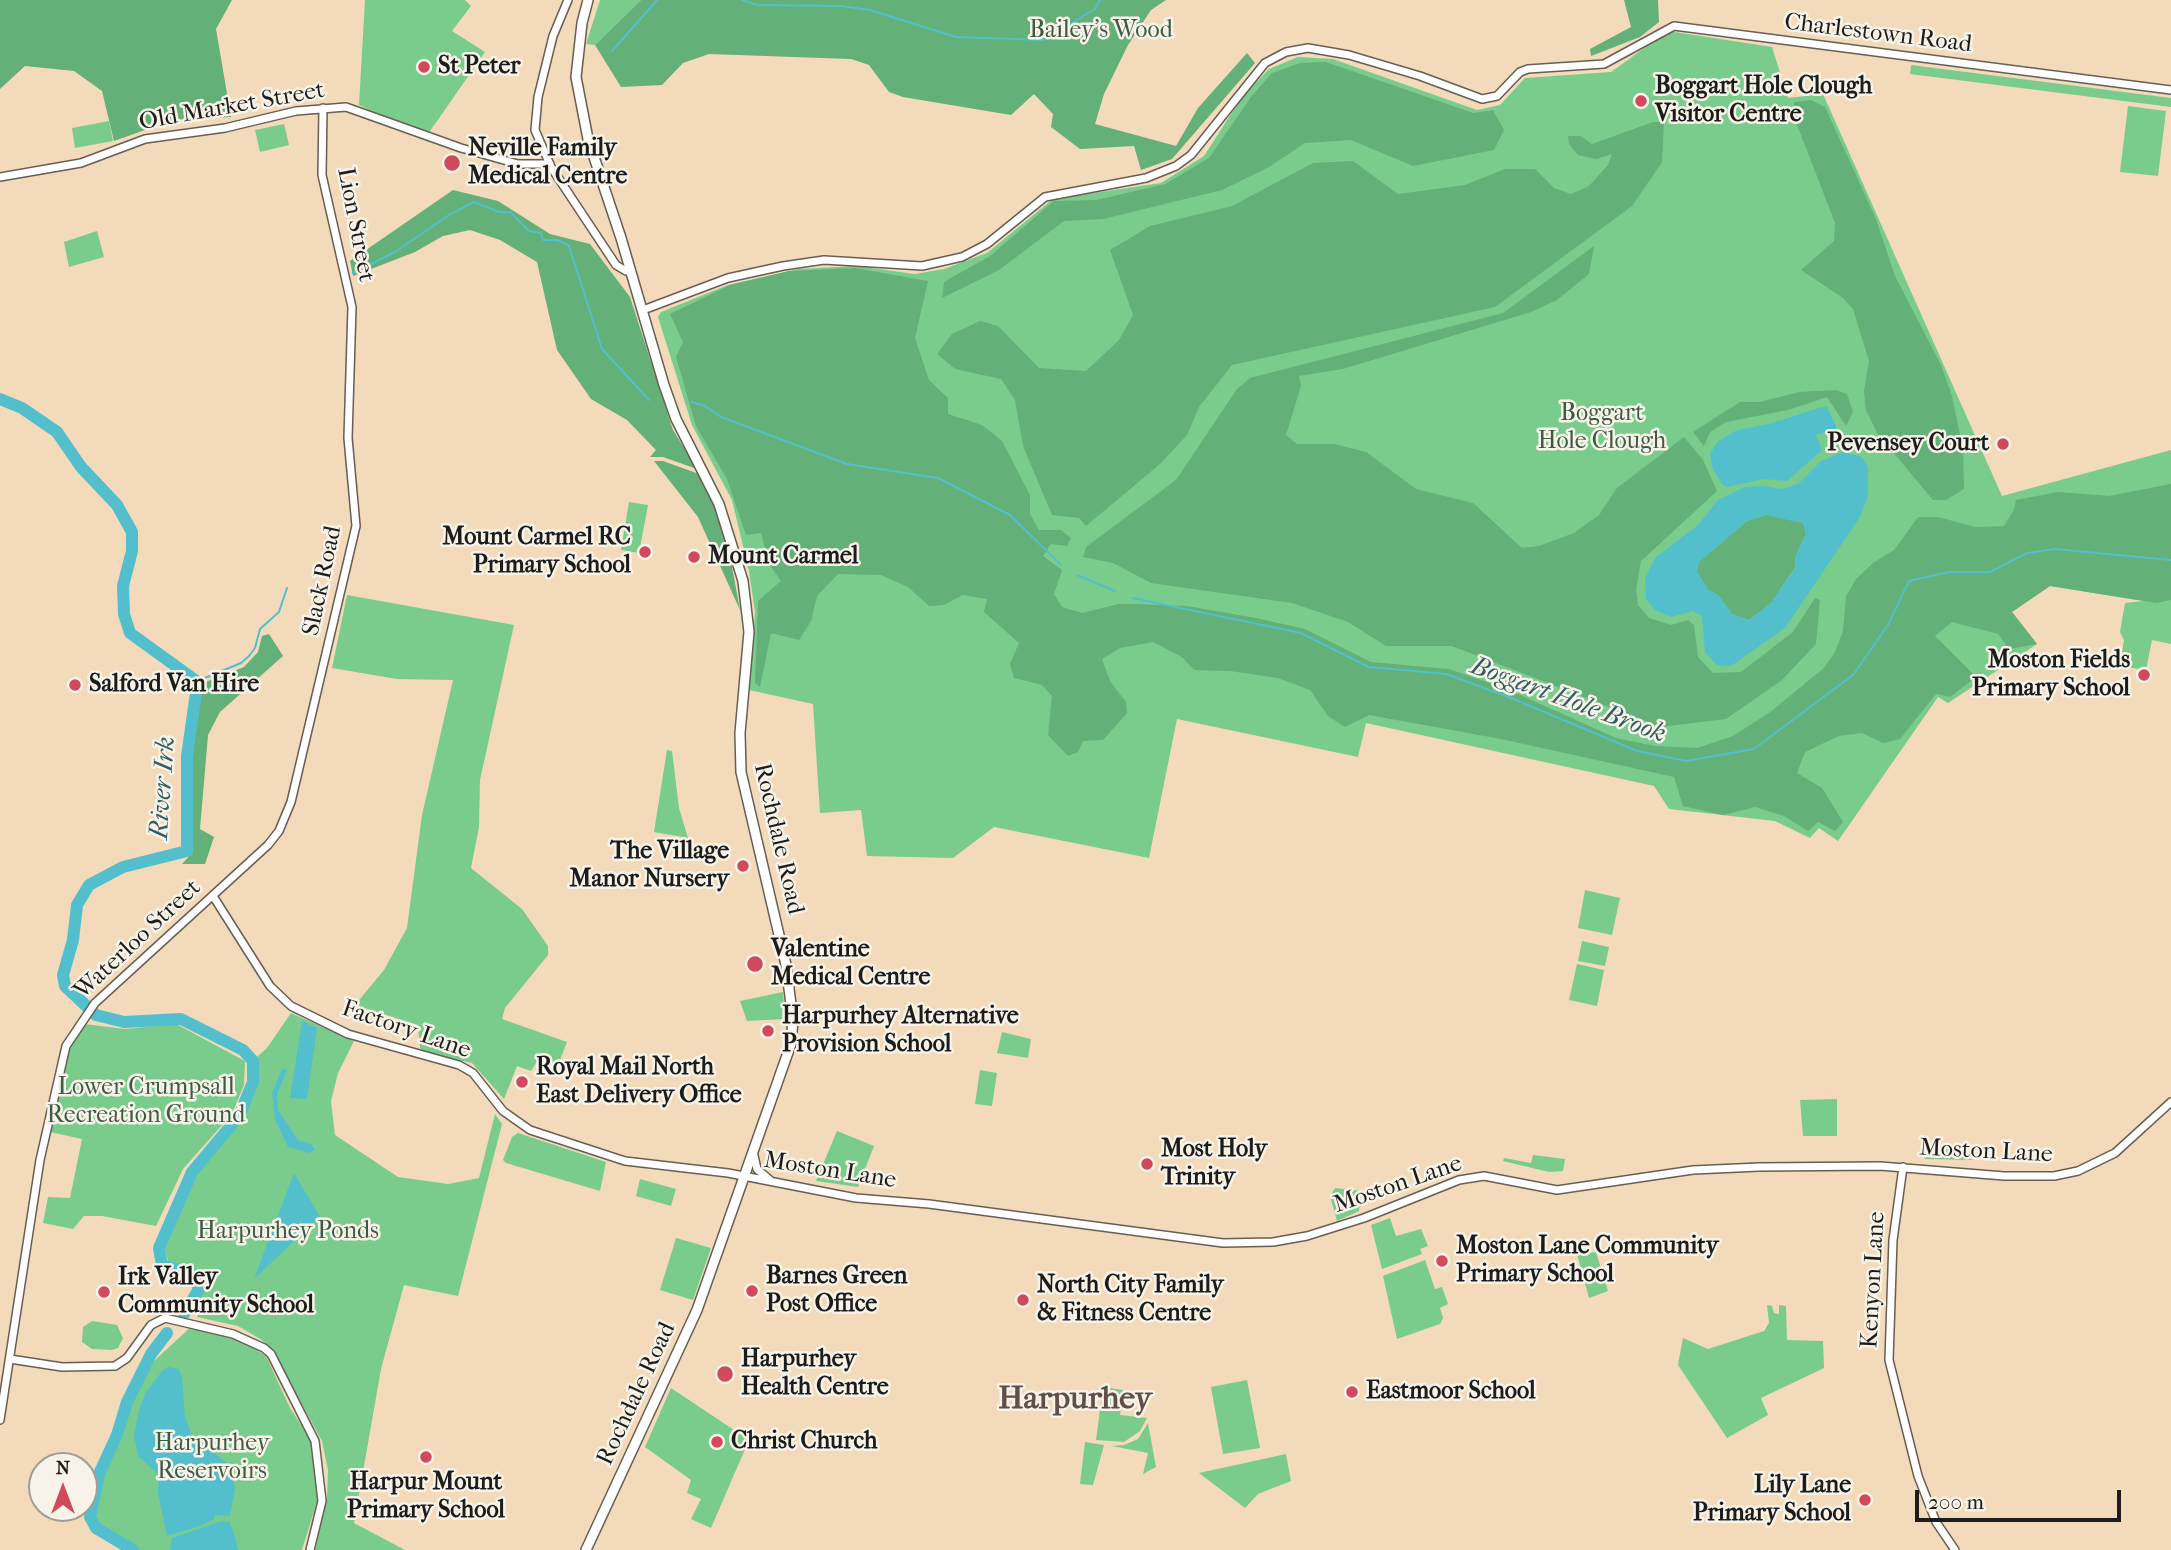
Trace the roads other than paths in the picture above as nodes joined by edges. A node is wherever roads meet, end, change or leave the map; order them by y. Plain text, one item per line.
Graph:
1 (568, 0) edge
2 (588, 0) edge
3 (2171, 90) edge
4 (323, 108) junction
5 (550, 164) junction
6 (0, 177) edge
7 (631, 271) junction
8 (352, 307) joint
9 (643, 310) junction
10 (298, 775) joint
11 (213, 896) junction
12 (2171, 1102) edge
13 (754, 1143) junction
14 (1903, 1167) junction
15 (743, 1176) junction
16 (776, 1184) junction
17 (10, 1359) junction
18 (1, 1403) edge
19 (0, 1420) edge
20 (310, 1550) edge
21 (586, 1550) edge
22 (1955, 1550) edge

1 - 5 street
2 - 7 main road, Rochdale Road
3 - 9 street, Charlestown Road
4 - 5 street, Old Market Street
4 - 6 street, Old Market Street
4 - 8 street, Lion Street
5 - 7 street
7 - 9 main road, Rochdale Road
8 - 10 street, Slack Road
9 - 13 main road, Rochdale Road
10 - 11 street, Waterloo Street
11 - 15 street, Factory Lane
11 - 17 street, Waterloo Street
12 - 14 street, Moston Lane
13 - 15 main road, Rochdale Road
13 - 16 street
14 - 16 street, Moston Lane
14 - 22 street, Kenyon Lane
15 - 16 street, Moston Lane
15 - 21 main road, Rochdale Road
17 - 18 street, Waterloo Street
17 - 20 street
18 - 19 street, Waterloo Street

